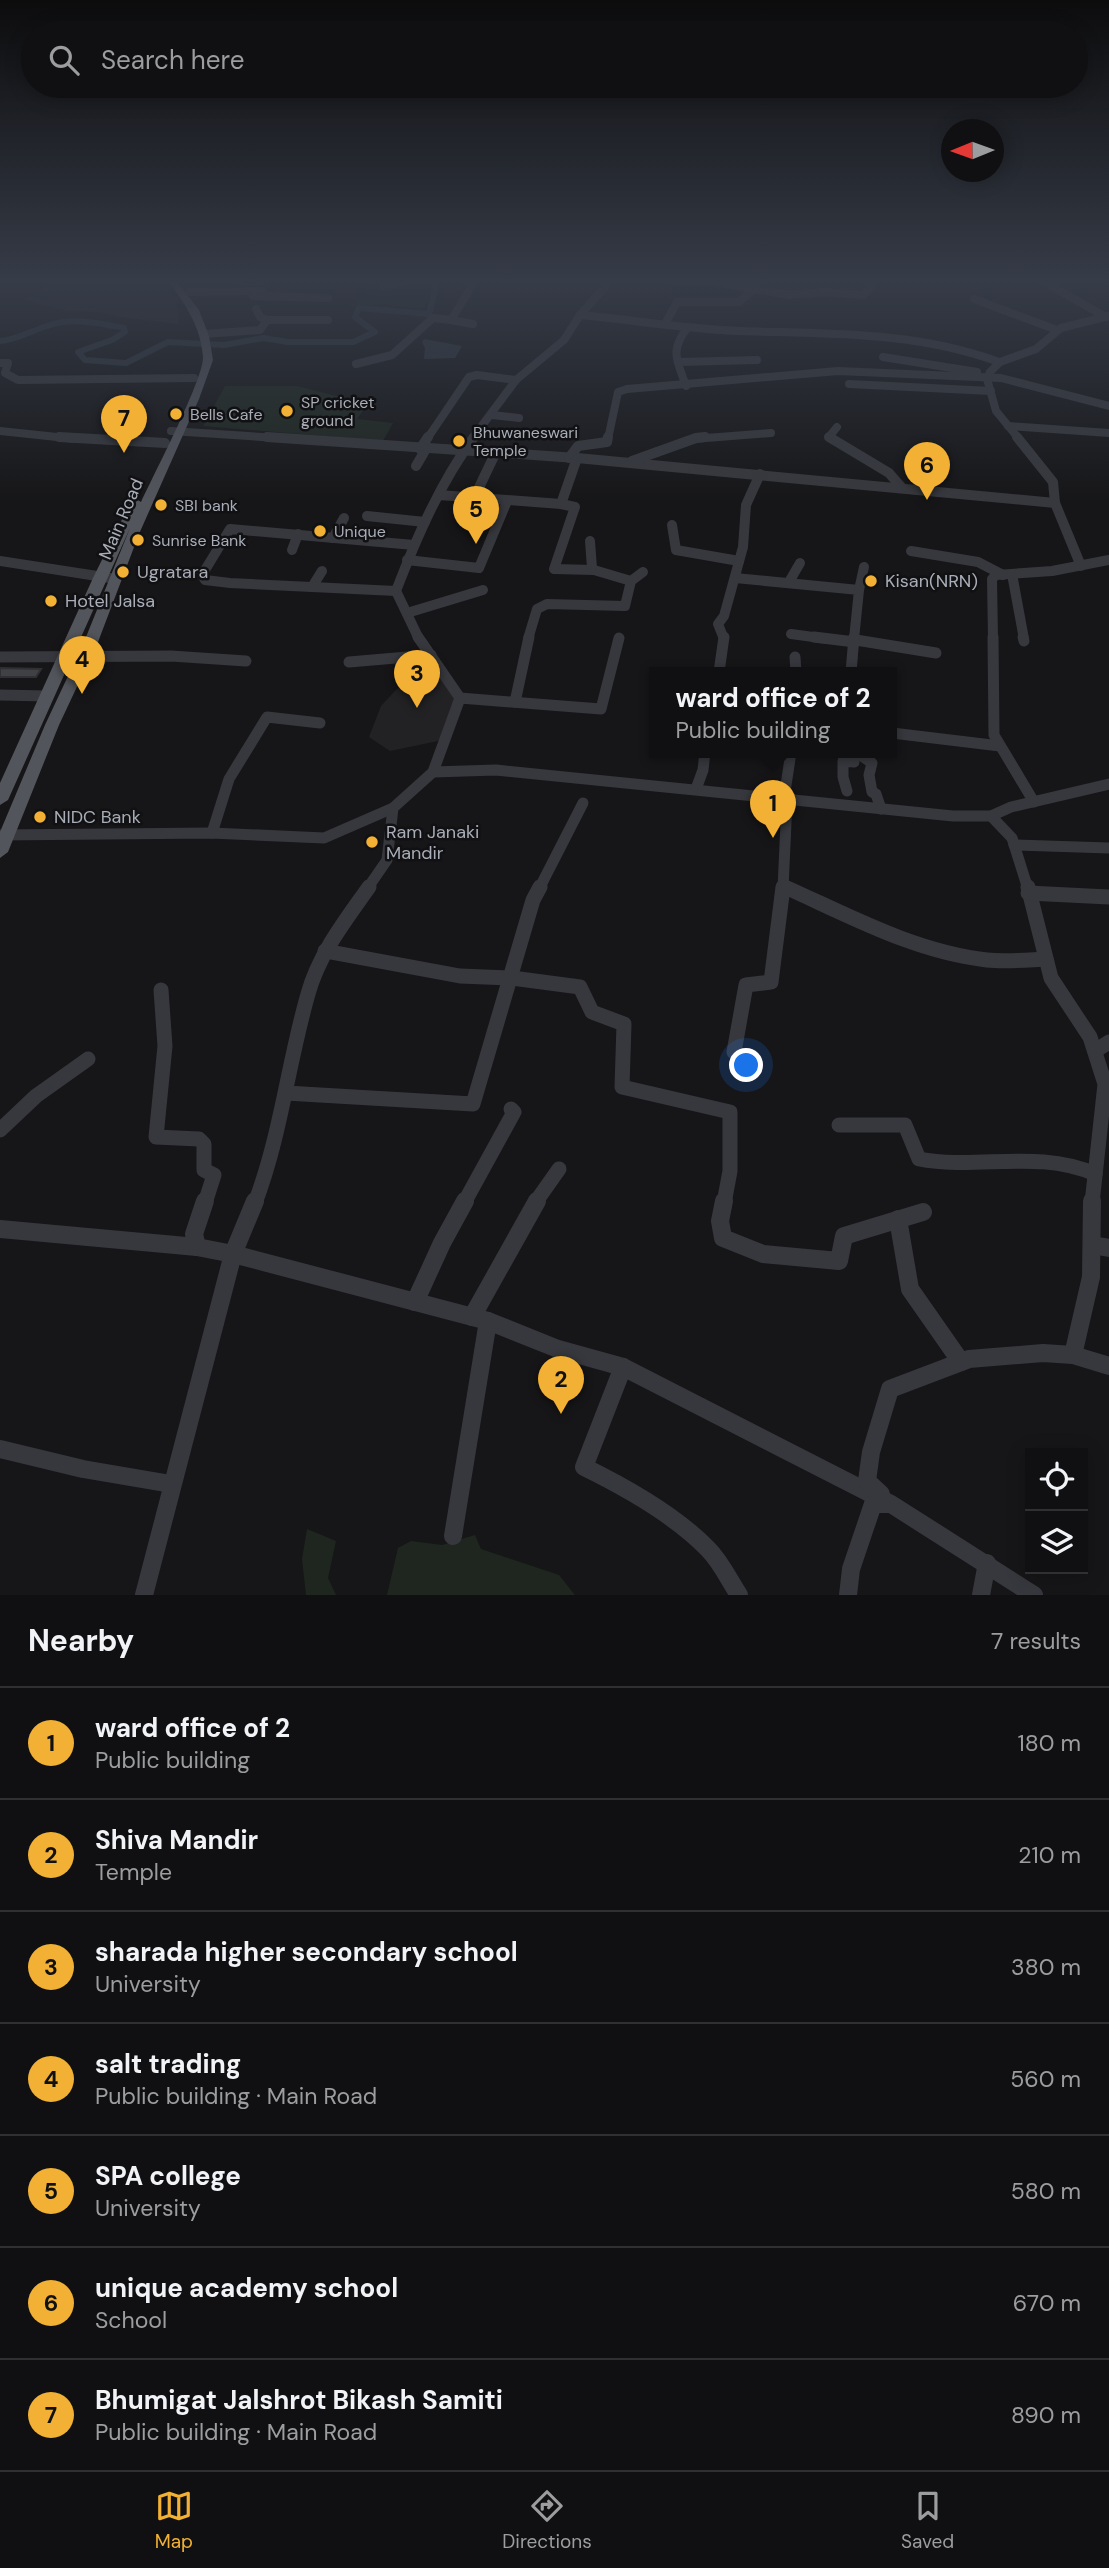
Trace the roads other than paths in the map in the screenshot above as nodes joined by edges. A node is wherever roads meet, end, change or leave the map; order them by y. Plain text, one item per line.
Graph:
1 (205, 353) edge
2 (207, 353) edge
3 (394, 353) edge
4 (548, 353) edge
5 (675, 353) edge
6 (975, 353) edge
7 (1029, 353) edge
8 (883, 357) dead end
9 (757, 360) dead end
10 (678, 362) junction
11 (999, 362) junction
12 (0, 363) edge
13 (356, 364) dead end
14 (988, 376) junction
15 (194, 378) junction
16 (516, 380) junction
17 (849, 384) dead end
18 (686, 386) junction
19 (991, 391) junction
20 (1109, 406) edge
21 (492, 415) junction
22 (519, 418) dead end
23 (1008, 426) junction
24 (837, 427) dead end
25 (0, 431) edge
26 (771, 433) dead end
27 (1109, 433) edge
28 (172, 436) junction
29 (423, 449) junction
30 (463, 452) junction
31 (495, 454) junction
32 (573, 458) junction
33 (628, 463) junction
34 (416, 466) dead end
35 (760, 474) junction
36 (902, 488) junction
37 (439, 495) junction
38 (474, 498) junction
39 (507, 501) junction
40 (1055, 503) junction
41 (561, 504) junction
42 (140, 507) junction
43 (367, 516) dead end
44 (344, 518) dead end
45 (425, 522) junction
46 (672, 525) dead end
47 (298, 534) junction
48 (333, 538) junction
49 (590, 541) dead end
50 (414, 545) junction
51 (292, 550) dead end
52 (911, 551) dead end
53 (407, 560) junction
54 (1109, 560) edge
55 (0, 561) edge
56 (739, 561) junction
57 (800, 563) dead end
58 (1081, 566) junction
59 (864, 567) dead end
60 (592, 568) junction
61 (322, 571) dead end
62 (553, 571) joint
63 (643, 572) dead end
64 (1007, 575) junction
65 (99, 578) junction
66 (115, 578) junction
67 (735, 578) junction
68 (631, 581) junction
69 (789, 582) junction
70 (312, 587) junction
71 (483, 590) dead end
72 (859, 590) junction
73 (396, 591) junction
74 (407, 613) junction
75 (791, 634) dead end
76 (619, 638) dead end
77 (855, 641) junction
78 (1024, 641) dead end
79 (936, 653) dead end
80 (64, 656) junction
81 (431, 656) junction
82 (0, 657) edge
83 (84, 657) junction
84 (795, 657) dead end
85 (246, 661) dead end
86 (349, 662) dead end
87 (720, 667) edge
88 (796, 667) edge
89 (852, 667) edge
90 (0, 695) edge
91 (47, 696) junction
92 (460, 698) junction
93 (515, 702) junction
94 (320, 723) dead end
95 (44, 725) junction
96 (897, 734) edge
97 (1000, 746) junction
98 (705, 758) edge
99 (790, 758) edge
100 (854, 758) edge
101 (864, 758) edge
102 (433, 772) junction
103 (1109, 784) edge
104 (696, 789) junction
105 (847, 791) dead end
106 (0, 800) edge
107 (787, 800) junction
108 (1034, 802) junction
109 (583, 803) dead end
110 (393, 808) junction
111 (881, 809) junction
112 (991, 817) junction
113 (212, 833) junction
114 (4, 835) edge
115 (1014, 845) junction
116 (1109, 848) edge
117 (0, 852) edge
118 (783, 886) junction
119 (1028, 893) junction
120 (1109, 897) edge
121 (325, 951) junction
122 (1046, 959) junction
123 (512, 978) junction
124 (161, 990) dead end
125 (1102, 1046) edge
126 (734, 1052) dead end
127 (88, 1059) dead end
128 (1107, 1085) edge
129 (286, 1093) junction
130 (511, 1109) dead end
131 (839, 1125) dead end
132 (0, 1130) edge
133 (559, 1168) dead end
134 (1095, 1174) junction
135 (923, 1212) dead end
136 (898, 1219) junction
137 (0, 1229) edge
138 (197, 1247) junction
139 (1100, 1247) edge
140 (233, 1255) junction
141 (415, 1302) junction
142 (480, 1319) junction
143 (1073, 1356) junction
144 (961, 1362) junction
145 (1109, 1366) edge
146 (623, 1367) junction
147 (0, 1448) edge
148 (171, 1484) junction
149 (891, 1504) junction
150 (453, 1536) dead end
151 (987, 1563) junction
152 (144, 1595) edge
153 (739, 1595) edge
154 (848, 1595) edge
155 (981, 1595) edge
156 (1034, 1595) edge

1 - 15 main road, Main Road
2 - 28 main road, Main Road
3 - 13 street
4 - 16 street
5 - 10 street
6 - 11 street
7 - 11 street
8 - 14 street
9 - 10 street
10 - 18 street
11 - 14 street
12 - 15 street
14 - 18 street
14 - 19 street
14 - 20 street
15 - 28 main road, Main Road
16 - 21 street
16 - 29 street
17 - 19 street
18 - 32 street
19 - 23 street
21 - 22 street
21 - 30 street
23 - 27 street
23 - 40 street
24 - 36 street
25 - 28 street
26 - 33 street
28 - 29 street
28 - 42 main road, Main Road
29 - 30 street
29 - 34 street
30 - 31 street
30 - 37 street
31 - 32 street
31 - 38 street
32 - 33 street
32 - 41 street
33 - 35 street
35 - 36 street
35 - 56 street
36 - 40 street
37 - 38 street
37 - 45 street
38 - 39 street
39 - 41 street
39 - 53 street
40 - 58 street
41 - 62 street
42 - 65 main road, Main Road
42 - 66 main road, Main Road
43 - 45 street
44 - 48 street
45 - 50 street
46 - 56 street
47 - 48 street
47 - 51 street
47 - 70 street
48 - 50 street
49 - 60 street
50 - 53 street
52 - 64 street
53 - 73 street
54 - 58 street
55 - 65 street
56 - 67 street
57 - 69 street
58 - 64 street
59 - 72 street
60 - 62 street
60 - 68 street
61 - 70 street
63 - 68 street
64 - 78 street
64 - 97 street
65 - 66 street
65 - 80 main road, Main Road
66 - 83 main road, Main Road
67 - 69 street
67 - 87 street
68 - 93 street
69 - 72 street
70 - 73 street
71 - 74 street
72 - 77 street
73 - 74 street
74 - 81 street
75 - 77 street
76 - 93 street
77 - 79 street
77 - 89 street
80 - 82 street
80 - 83 street
80 - 91 main road, Main Road
81 - 86 street
81 - 92 street
83 - 85 street
83 - 95 main road, Main Road
84 - 88 street
90 - 91 street
91 - 95 main road, Main Road
92 - 93 street
92 - 102 street
94 - 113 street
95 - 106 main road, Main Road
95 - 114 main road, Main Road
96 - 97 street
97 - 108 street
98 - 104 street
99 - 107 street
100 - 105 street
101 - 111 street
102 - 104 street
102 - 110 street
103 - 108 street
104 - 107 street
107 - 111 street
107 - 118 street
108 - 112 street
109 - 123 street
110 - 113 street
110 - 121 street
111 - 112 street
112 - 115 street
113 - 114 street
114 - 117 main road, Main Road
115 - 116 street
115 - 119 street
118 - 122 street
118 - 126 street
119 - 120 street
119 - 122 street
121 - 123 street
121 - 129 street
122 - 125 street
123 - 129 street
123 - 136 street
124 - 138 street
125 - 128 street
127 - 132 street
128 - 134 street
129 - 140 street
130 - 141 street
131 - 134 street
133 - 142 street
134 - 139 street
135 - 136 street
136 - 144 street
137 - 138 street
138 - 140 street
139 - 143 street
140 - 141 street
140 - 148 street
141 - 142 street
142 - 146 street
142 - 150 street
143 - 144 street
143 - 145 street
144 - 149 street
146 - 149 street
146 - 153 street
147 - 148 street
148 - 152 street
149 - 151 street
149 - 154 street
151 - 155 street
151 - 156 street

